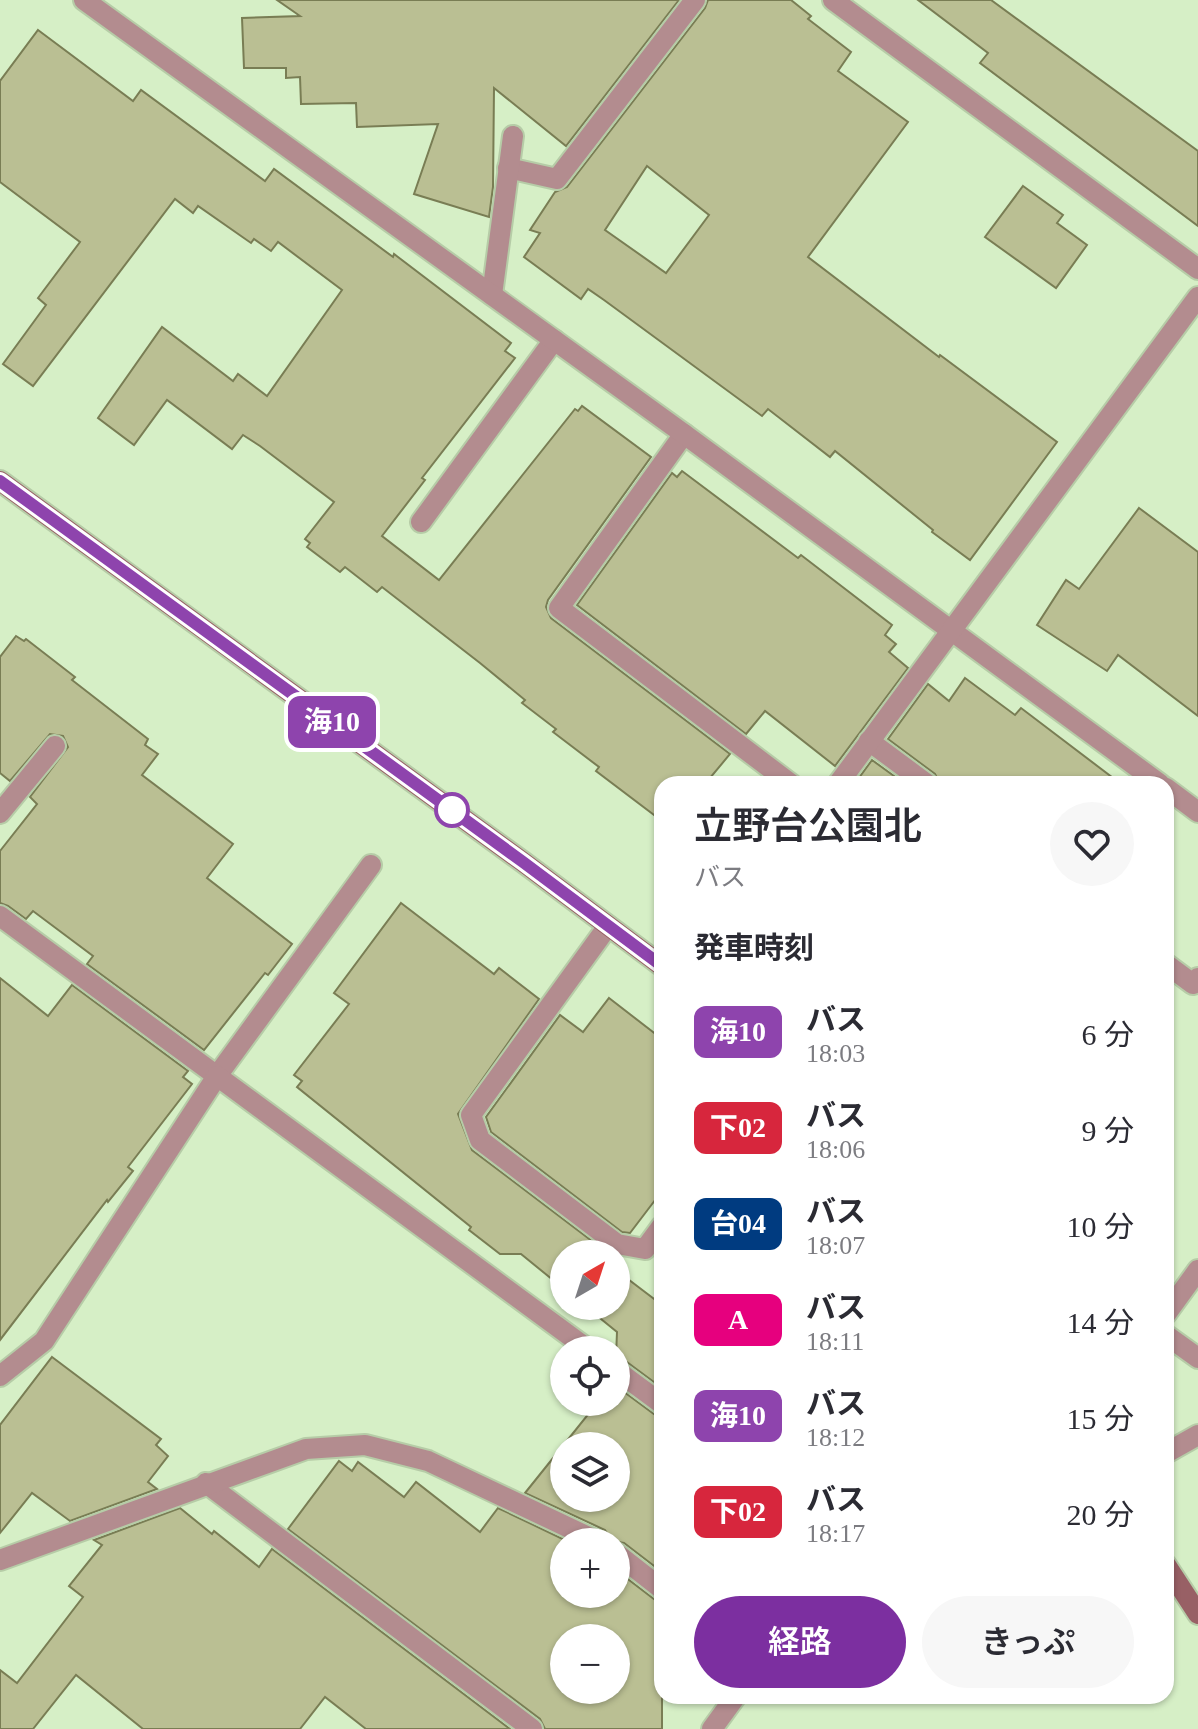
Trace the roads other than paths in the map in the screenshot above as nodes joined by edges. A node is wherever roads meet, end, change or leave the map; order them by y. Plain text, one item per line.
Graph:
1 (84, 0) edge
2 (695, 0) edge
3 (833, 0) edge
4 (513, 136) dead end
5 (508, 168) junction
6 (1198, 269) edge
7 (492, 295) junction
8 (1198, 297) edge
9 (554, 340) junction
10 (684, 434) junction
11 (0, 481) edge
12 (421, 522) dead end
13 (950, 629) junction
14 (869, 741) junction
15 (55, 746) dead end
16 (780, 776) edge
17 (844, 776) edge
18 (916, 776) edge
19 (1149, 776) edge
20 (1174, 794) edge
21 (1198, 812) edge
22 (0, 813) edge
23 (371, 865) dead end
24 (0, 916) edge
25 (608, 926) junction
26 (654, 960) edge
27 (1174, 970) edge
28 (1198, 978) edge
29 (217, 1076) junction
30 (654, 1237) edge
31 (1198, 1270) edge
32 (1174, 1303) edge
33 (570, 1336) edge
34 (1174, 1341) edge
35 (1198, 1358) edge
36 (3, 1367) edge
37 (630, 1380) edge
38 (654, 1398) edge
39 (1198, 1435) edge
40 (1174, 1448) edge
41 (206, 1483) junction
42 (569, 1528) edge
43 (0, 1560) edge
44 (630, 1564) edge
45 (1174, 1577) edge
46 (654, 1583) edge
47 (1198, 1614) edge
48 (730, 1704) edge
49 (532, 1729) edge
50 (712, 1729) edge

1 - 7 street
2 - 5 street
3 - 6 street
4 - 5 street
5 - 7 street
7 - 9 street
8 - 13 street
9 - 10 street
9 - 12 street
10 - 13 street
10 - 16 street
11 - 25 street
13 - 14 street
13 - 19 street
14 - 17 street
14 - 18 street
15 - 22 street
20 - 21 street
23 - 29 street
24 - 29 street
25 - 26 street
25 - 30 street
27 - 28 street
29 - 33 street
29 - 36 street
31 - 32 street
34 - 35 street
37 - 38 street
39 - 40 street
41 - 42 street
41 - 43 street
41 - 49 street
44 - 46 street
45 - 47 street
48 - 50 street

